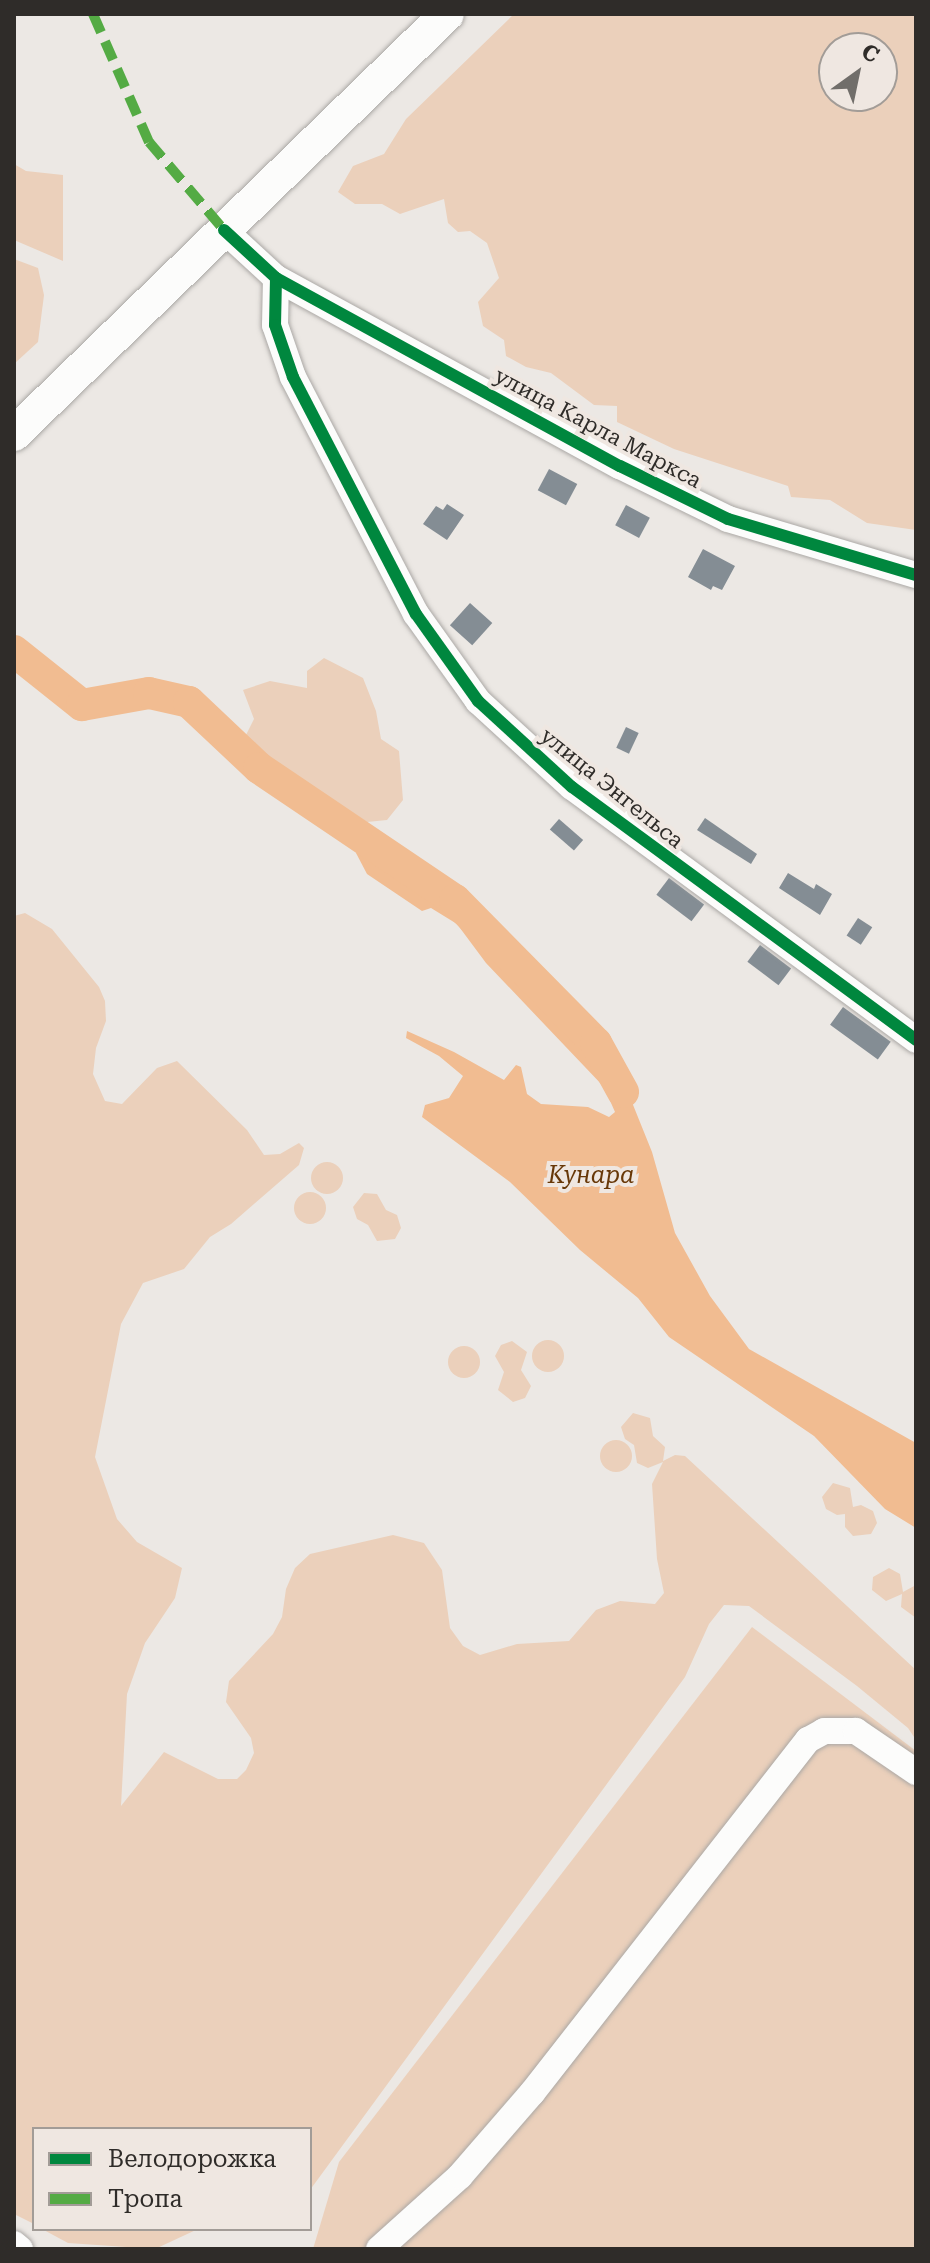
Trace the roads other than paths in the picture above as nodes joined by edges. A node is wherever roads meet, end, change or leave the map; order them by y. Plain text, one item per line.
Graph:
1 (447, 14) edge
2 (224, 230) junction
3 (276, 278) junction
4 (14, 434) edge
5 (916, 575) edge
6 (916, 1040) edge
7 (916, 1772) edge
8 (14, 2244) edge
9 (20, 2249) edge
10 (379, 2249) edge

1 - 2 main road
2 - 3 street, улица Карла Маркса
2 - 4 main road
3 - 5 street, улица Карла Маркса
3 - 6 street, улица Энгельса
7 - 10 street
8 - 9 street

